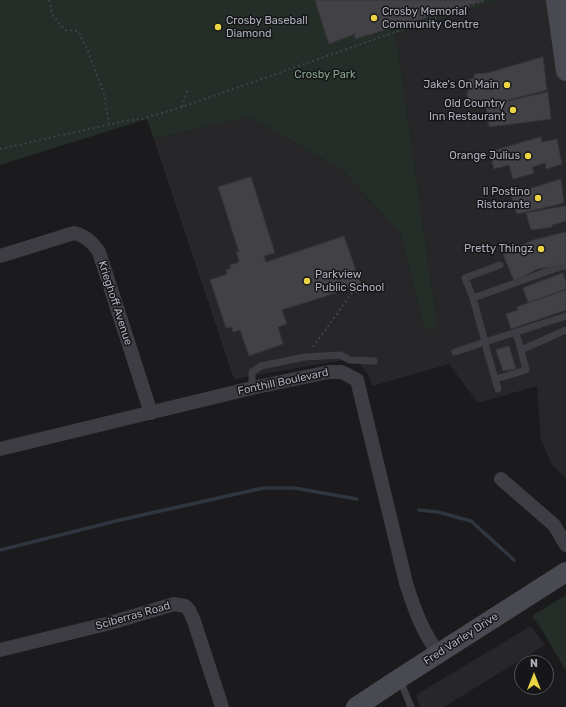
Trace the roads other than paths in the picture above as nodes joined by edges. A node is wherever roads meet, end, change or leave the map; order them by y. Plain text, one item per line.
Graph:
1 (556, 0) edge
2 (566, 71) edge
3 (0, 256) edge
4 (500, 265) dead end
5 (566, 266) edge
6 (473, 298) junction
7 (566, 316) edge
8 (566, 330) edge
9 (516, 332) junction
10 (485, 342) junction
11 (521, 350) junction
12 (455, 352) dead end
13 (374, 361) dead end
14 (496, 379) junction
15 (252, 388) junction
16 (498, 389) dead end
17 (151, 413) junction
18 (0, 449) edge
19 (501, 479) dead end
20 (566, 545) edge
21 (566, 572) edge
22 (0, 650) edge
23 (439, 653) junction
24 (400, 678) junction
25 (222, 707) edge
26 (356, 707) edge
27 (411, 707) edge

1 - 2 street
3 - 17 street, Krieghoff Avenue
4 - 6 lane
5 - 6 lane
6 - 10 lane
7 - 9 lane
8 - 11 lane
9 - 10 lane
9 - 11 lane
10 - 12 lane
10 - 14 lane
11 - 14 lane
13 - 15 lane
14 - 16 lane
15 - 17 street, Fonthill Boulevard
15 - 23 street, Fonthill Boulevard
17 - 18 street, Fonthill Boulevard
19 - 20 street
21 - 23 street, Fred Varley Drive
22 - 25 street, Sciberras Road
23 - 24 street, Fred Varley Drive
24 - 26 street, Fred Varley Drive
24 - 27 lane

